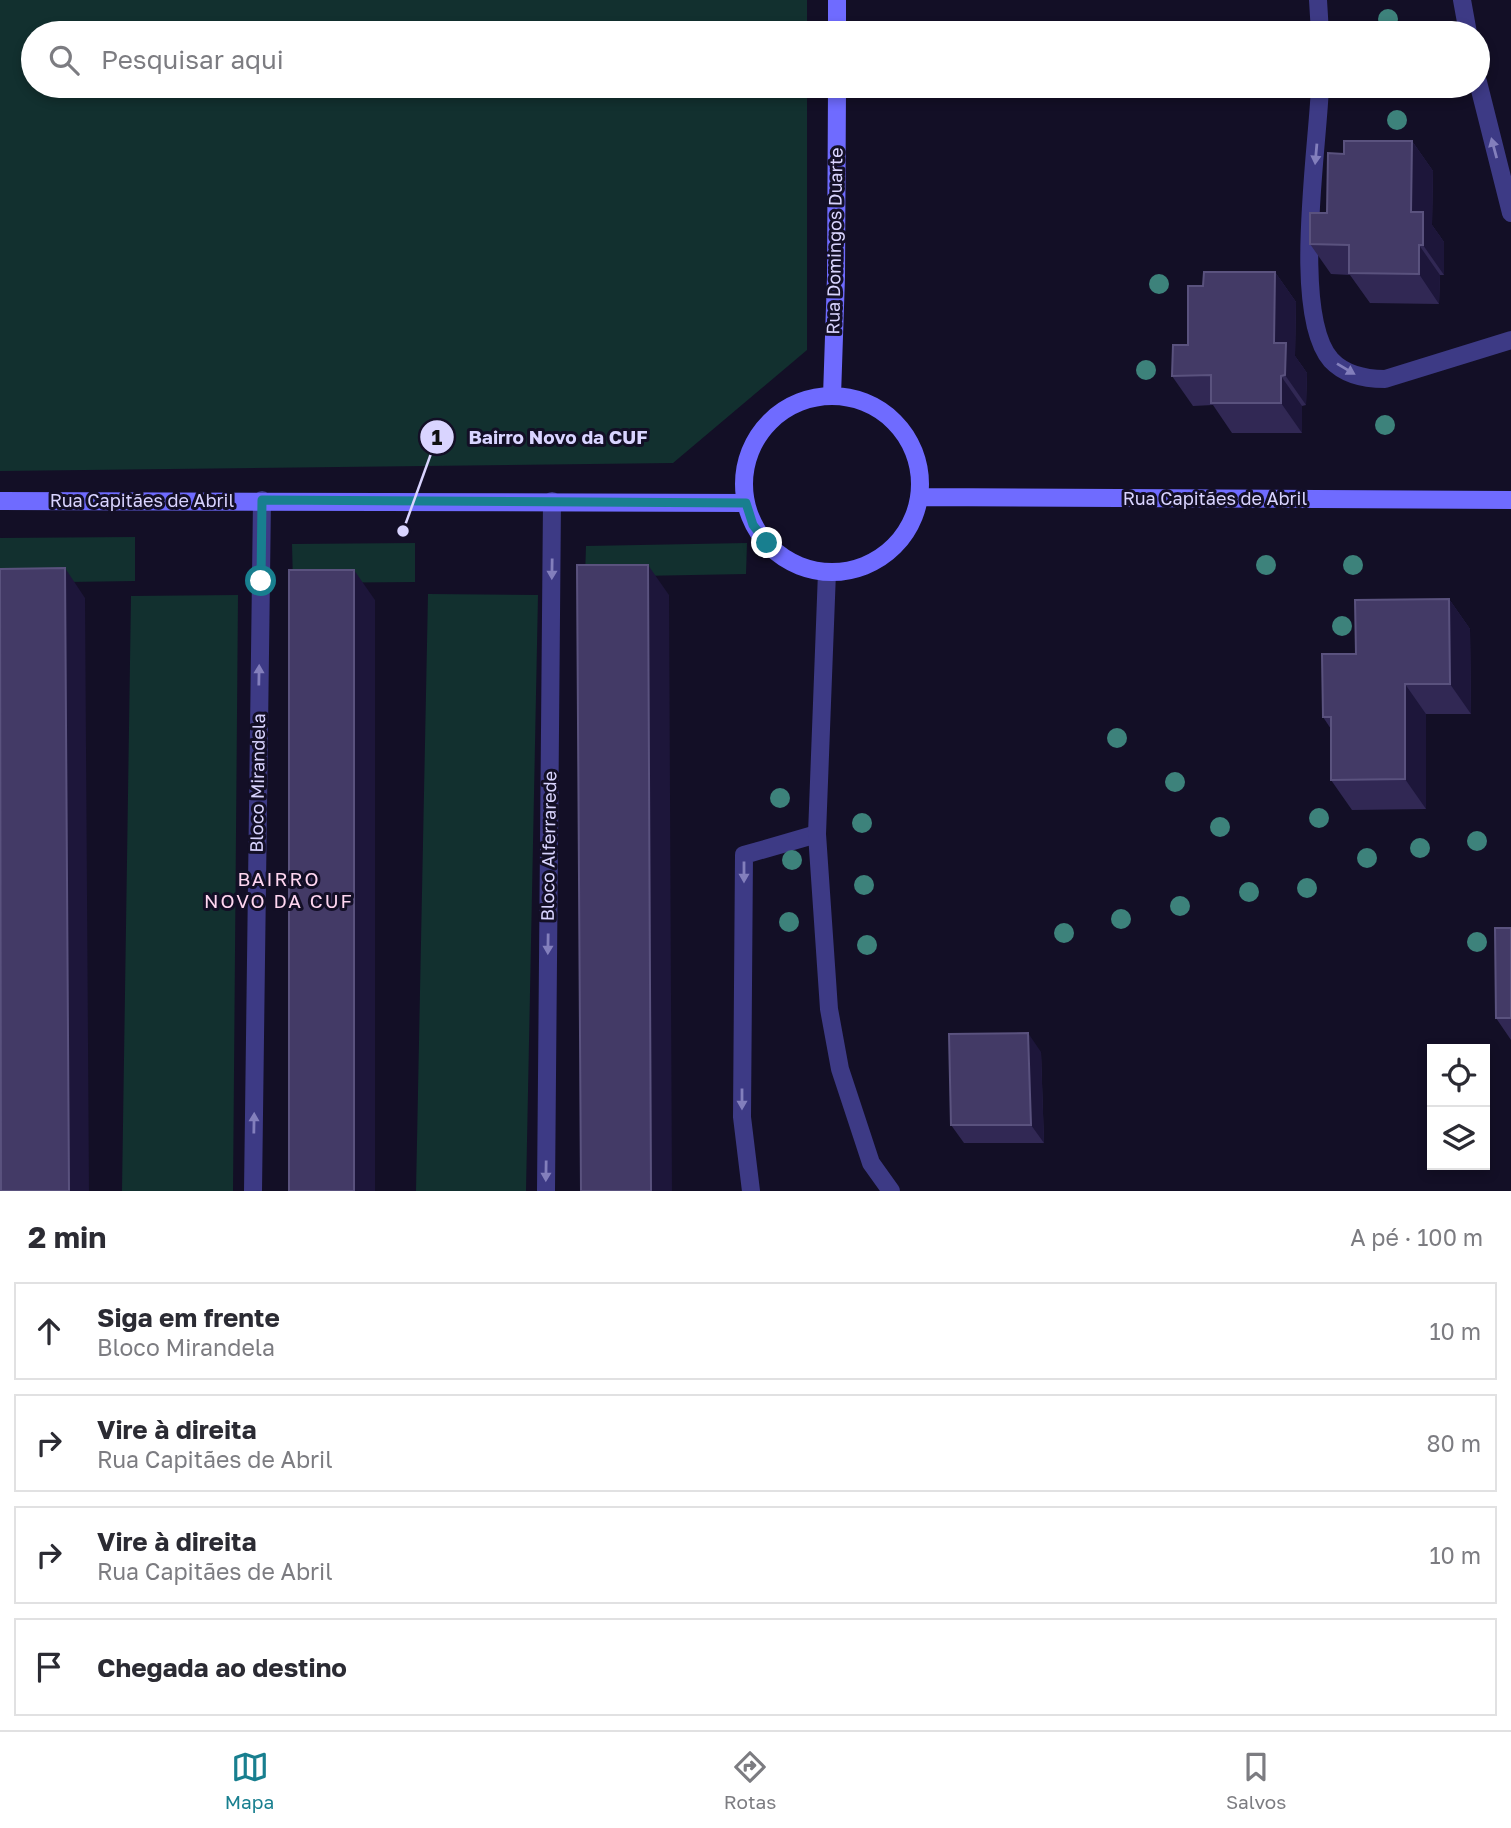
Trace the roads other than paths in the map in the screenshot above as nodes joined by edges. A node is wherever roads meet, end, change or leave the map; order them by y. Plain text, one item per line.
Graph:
1 (837, 0) edge
2 (1318, 0) edge
3 (1462, 0) edge
4 (837, 21) edge
5 (1319, 21) edge
6 (1466, 21) edge
7 (837, 98) edge
8 (1319, 98) edge
9 (1482, 98) edge
10 (1511, 213) edge
11 (1511, 341) edge
12 (832, 396) junction
13 (919, 497) junction
14 (262, 500) junction
15 (1511, 500) edge
16 (0, 501) edge
17 (552, 501) junction
18 (746, 503) junction
19 (827, 572) junction
20 (817, 834) junction
21 (253, 1191) edge
22 (546, 1191) edge
23 (751, 1191) edge
24 (891, 1191) edge

1 - 4 street
2 - 5 street
3 - 6 street
7 - 12 street, Rua Domingos Duarte
8 -> 11 street
10 -> 9 street
12 - 13 street
12 - 18 street
13 - 15 street, Rua Capitães de Abril
13 - 19 street
14 - 16 street, Rua Capitães de Abril
14 - 17 street, Rua Capitães de Abril
21 -> 14 street, Bloco Mirandela
17 - 18 street, Rua Capitães de Abril
17 -> 22 street, Bloco Alferrarede
18 - 19 street
19 - 20 street
20 -> 23 street
20 - 24 street

